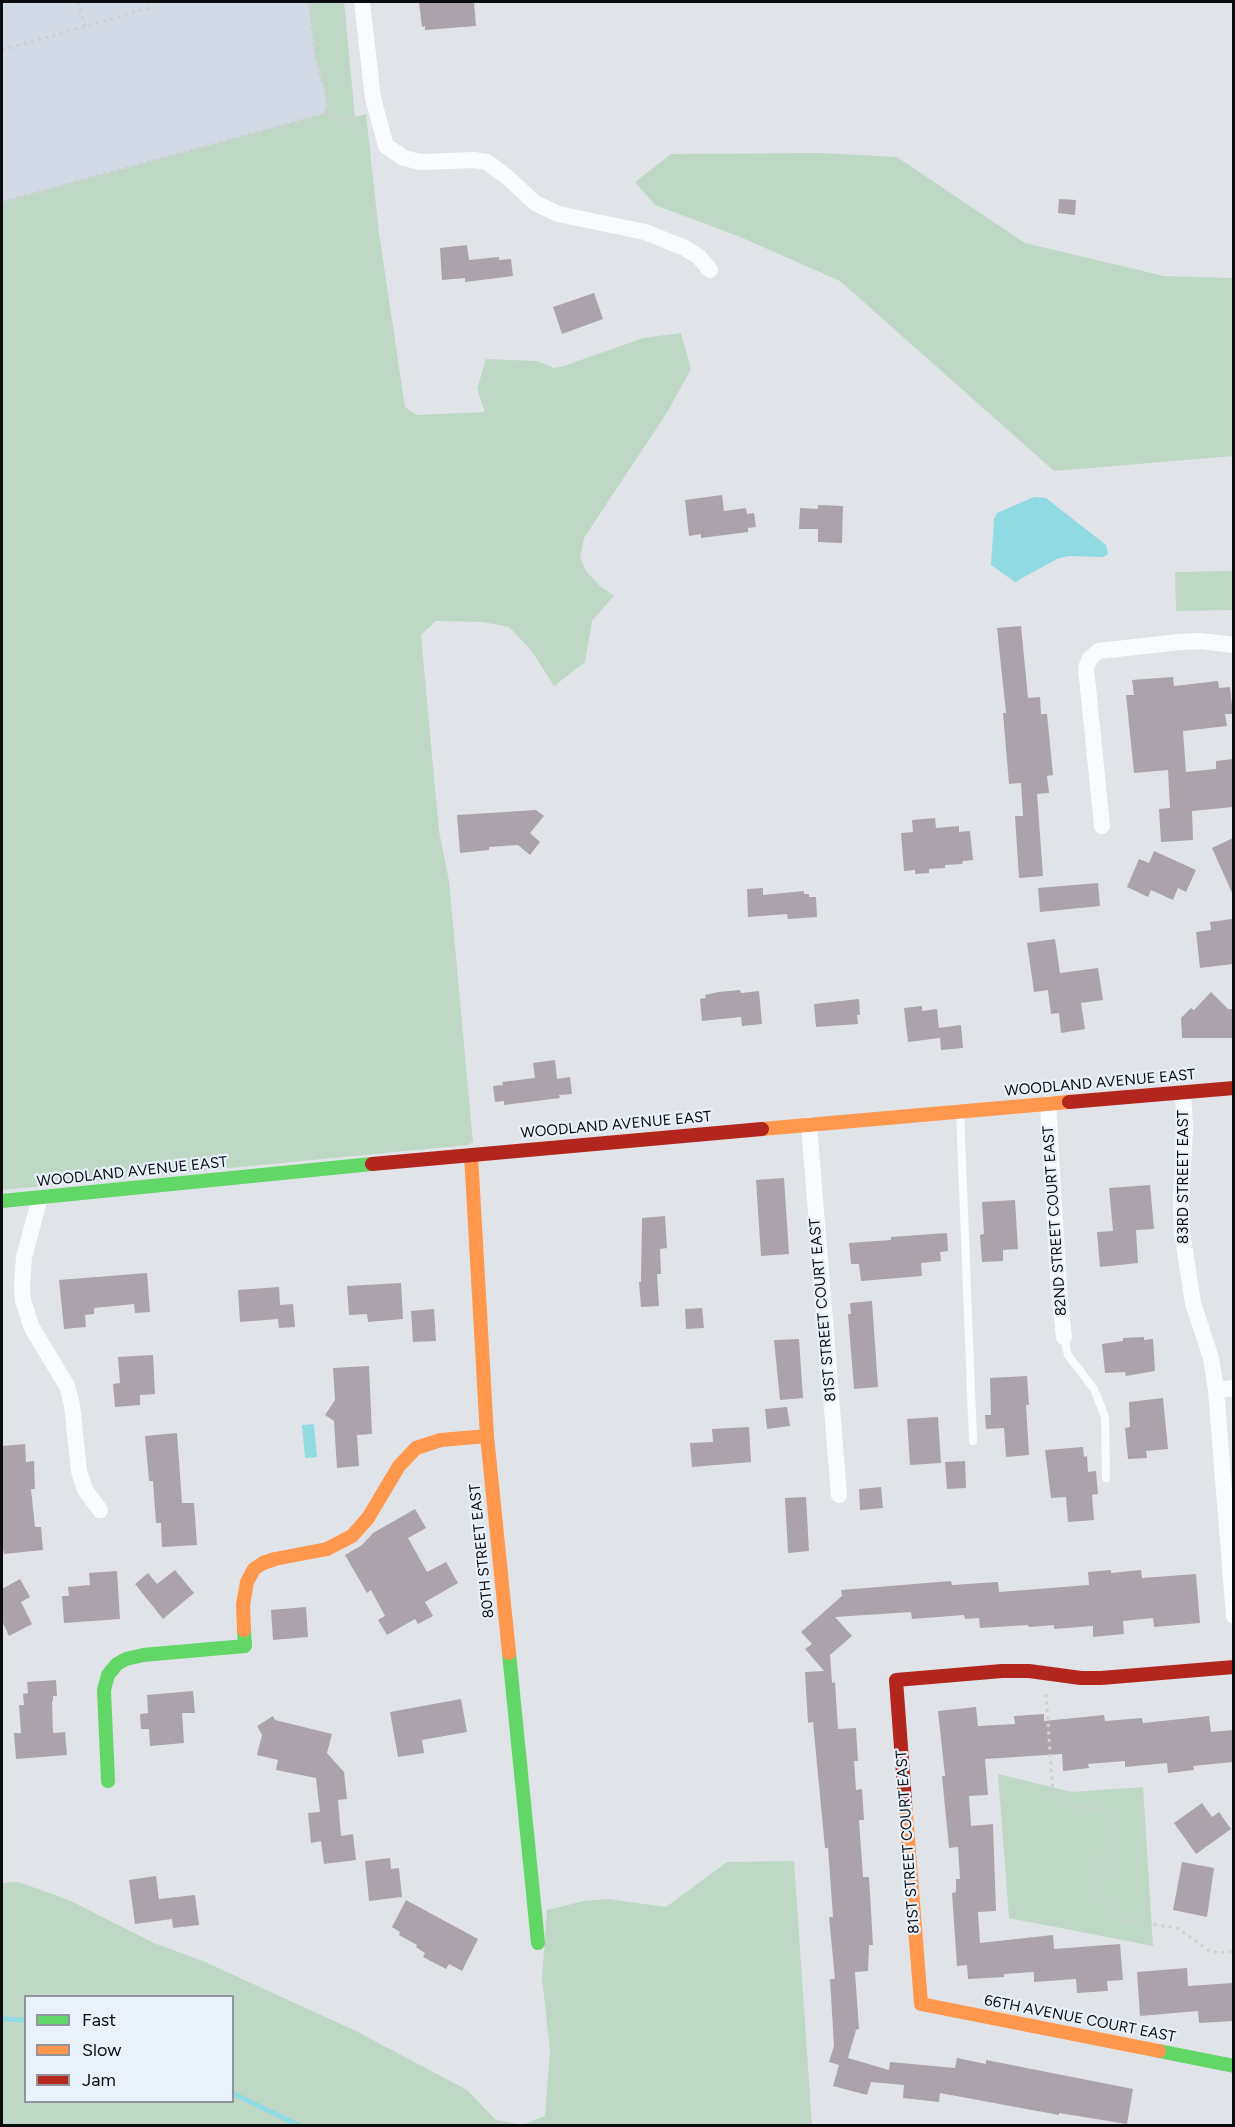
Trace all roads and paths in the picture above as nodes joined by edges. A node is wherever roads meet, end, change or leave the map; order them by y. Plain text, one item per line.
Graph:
1 (78, 2) edge
2 (309, 2) edge
3 (362, 2) edge
4 (149, 8) dead end
5 (85, 27) junction
6 (2, 50) edge
7 (376, 111) junction
8 (324, 114) junction
9 (2, 202) edge
10 (710, 270) dead end
11 (1233, 645) edge
12 (1102, 826) dead end
13 (1233, 1088) edge
14 (1183, 1093) junction
15 (1048, 1104) junction
16 (960, 1112) junction
17 (809, 1125) junction
18 (471, 1155) junction
19 (40, 1198) junction
20 (2, 1201) edge
21 (1064, 1337) joint
22 (1233, 1388) edge
23 (1216, 1390) junction
24 (487, 1436) junction
25 (973, 1441) dead end
26 (1106, 1478) dead end
27 (838, 1495) dead end
28 (100, 1510) dead end
29 (1233, 1616) edge
30 (1233, 1667) edge
31 (1046, 1692) dead end
32 (108, 1781) dead end
33 (538, 1943) dead end
34 (1233, 1951) edge
35 (921, 2004) joint
36 (1233, 2066) edge

1 - 5 path
2 - 8 path
3 - 7 street
4 - 5 path
5 - 6 path
7 - 8 path
7 - 10 street
8 - 9 path
11 - 12 street
13 - 14 street, WOODLAND AVENUE EAST
14 - 15 street, WOODLAND AVENUE EAST
14 - 23 street, 83RD STREET EAST
15 - 16 street, WOODLAND AVENUE EAST
15 - 21 street, 82ND STREET COURT EAST
16 - 17 street, WOODLAND AVENUE EAST
16 - 25 lane
17 - 18 street, WOODLAND AVENUE EAST
17 - 27 street, 81ST STREET COURT EAST
18 - 19 street, WOODLAND AVENUE EAST
18 - 24 street, 80TH STREET EAST
19 - 20 street, WOODLAND AVENUE EAST
19 - 28 street
21 - 26 lane
22 - 23 street
23 - 29 street, 83RD STREET EAST
24 - 32 street
24 - 33 street, 80TH STREET EAST
30 - 35 street, 81ST STREET COURT EAST
31 - 34 path
35 - 36 street, 66TH AVENUE COURT EAST

